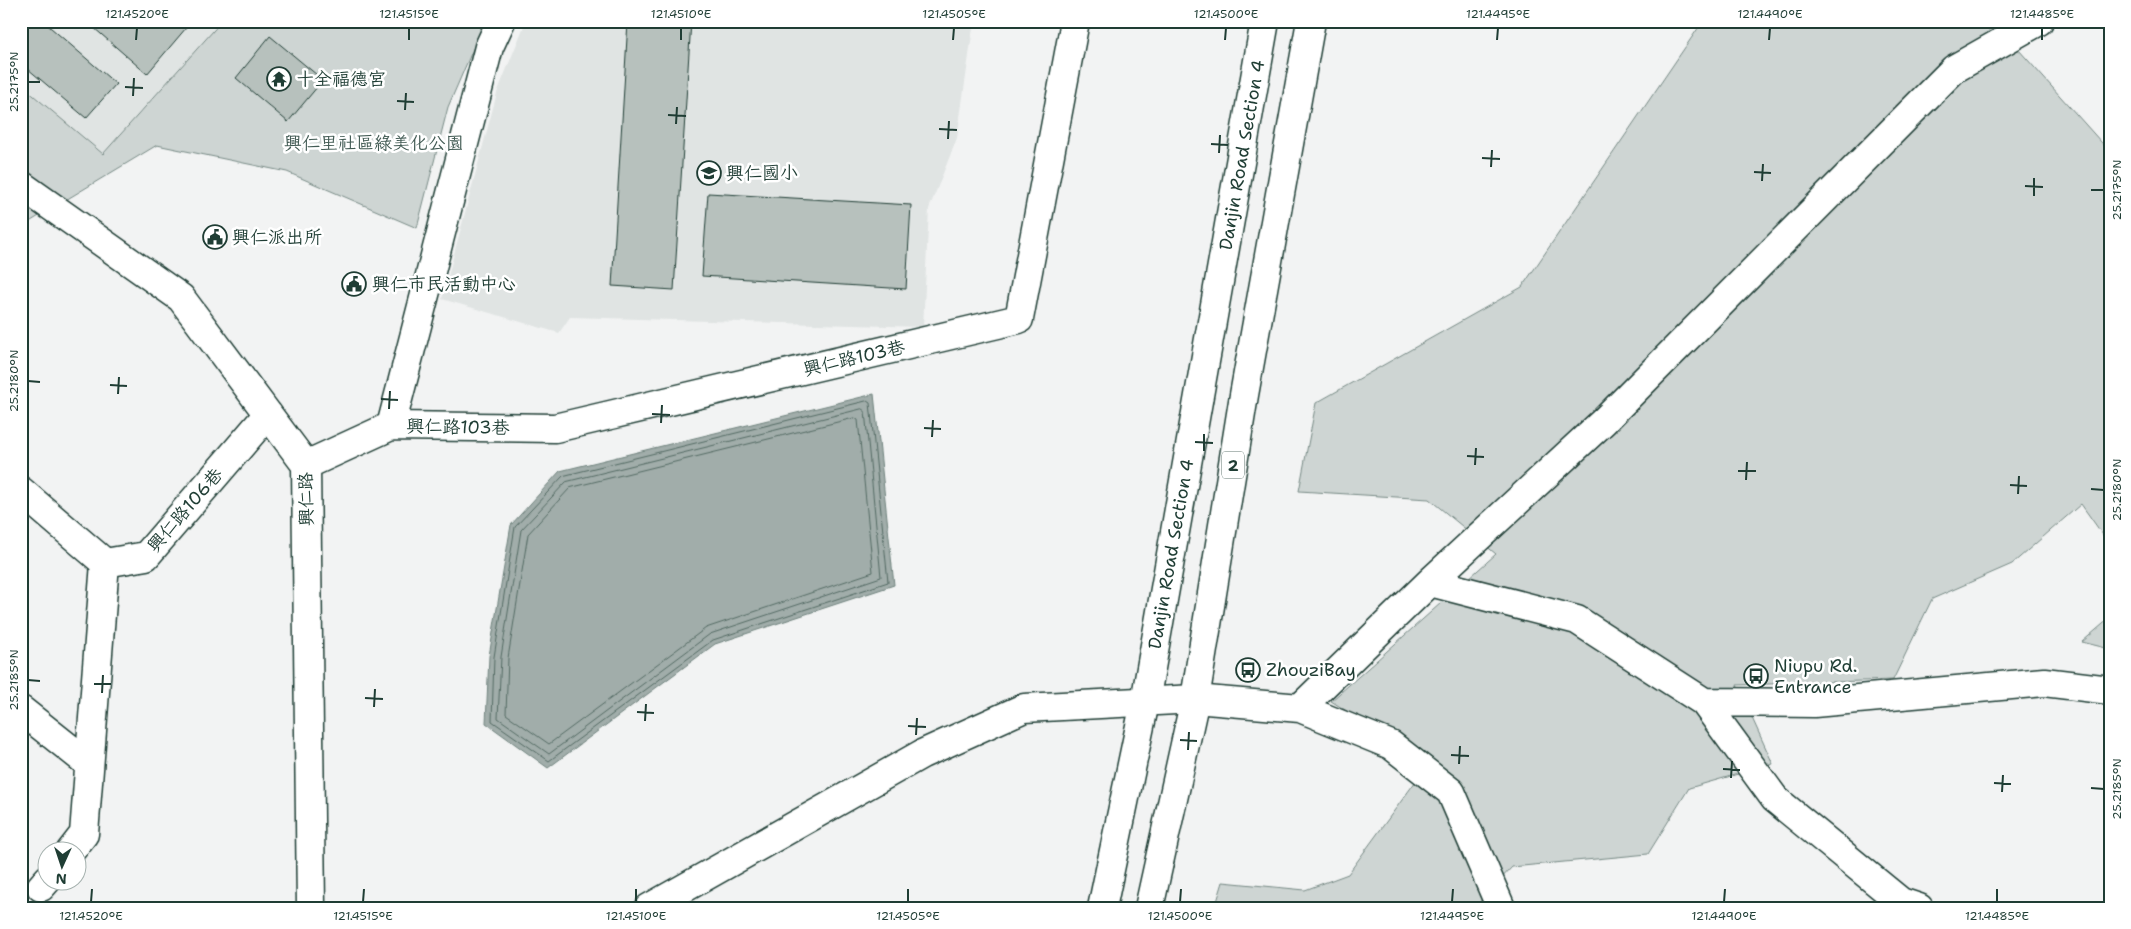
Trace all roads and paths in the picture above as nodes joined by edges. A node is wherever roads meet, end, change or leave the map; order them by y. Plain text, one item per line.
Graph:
1 (501, 21) edge
2 (1075, 21) edge
3 (1265, 21) edge
4 (1311, 21) edge
5 (2039, 21) edge
6 (21, 185) edge
7 (268, 414) junction
8 (390, 426) junction
9 (306, 465) junction
10 (21, 491) edge
11 (105, 563) junction
12 (1430, 582) junction
13 (2110, 690) edge
14 (1195, 699) junction
15 (1145, 702) junction
16 (1704, 702) junction
17 (1300, 708) junction
18 (21, 710) edge
19 (89, 764) junction
20 (78, 842) edge
21 (311, 908) edge
22 (650, 908) edge
23 (1102, 908) edge
24 (1149, 908) edge
25 (1501, 908) edge
26 (1919, 908) edge

1 - 8 street
2 - 8 street, 興仁路103巷
3 - 15 street, Danjin Road Section 4
4 - 14 street, 2
5 - 12 street
6 - 7 street, 興仁路
7 - 9 street, 興仁路
7 - 11 street, 興仁路106巷
8 - 9 street
9 - 21 street, 興仁路
10 - 11 street
11 - 19 street
12 - 16 street
12 - 17 street
13 - 16 street
14 - 15 street
14 - 17 street
14 - 24 street, 2
15 - 22 street
15 - 23 street, Danjin Road Section 4
16 - 26 street
17 - 25 street
18 - 19 street
19 - 20 street

